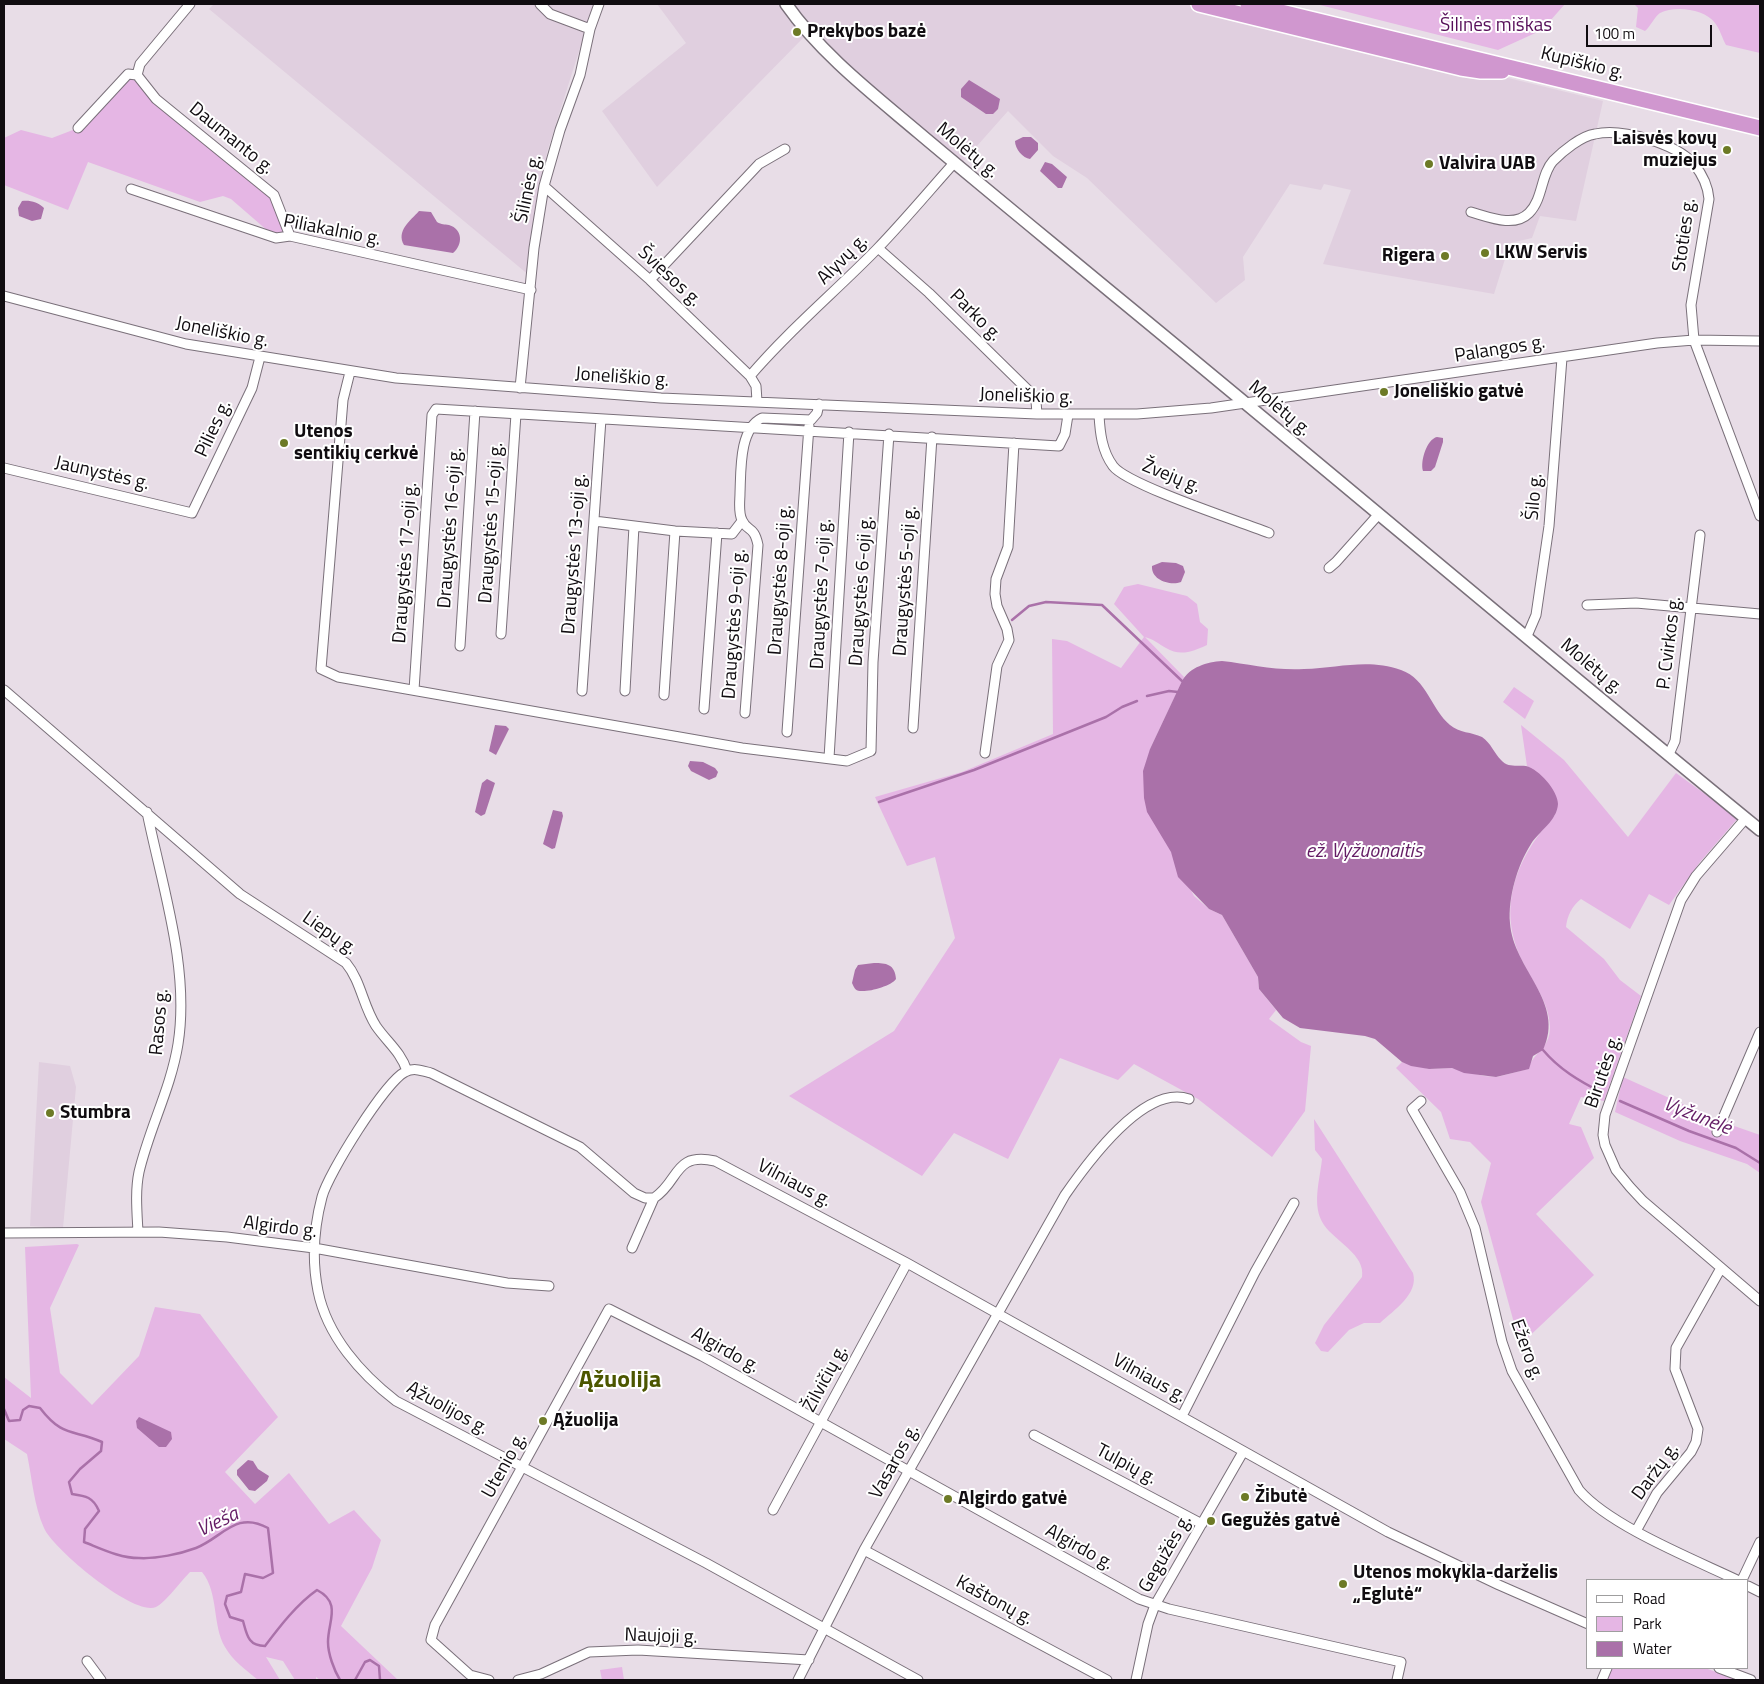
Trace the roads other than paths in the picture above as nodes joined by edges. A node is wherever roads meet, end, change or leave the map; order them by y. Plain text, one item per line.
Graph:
1 (190, 4) edge
2 (540, 4) edge
3 (599, 4) edge
4 (786, 4) edge
5 (1198, 4) edge
6 (1248, 4) edge
7 (590, 29) junction
8 (1520, 70) junction
9 (137, 75) junction
10 (78, 128) dead end
11 (1760, 128) edge
12 (785, 149) dead end
13 (954, 163) junction
14 (544, 186) junction
15 (131, 189) dead end
16 (1471, 212) dead end
17 (290, 236) junction
18 (878, 248) junction
19 (650, 280) junction
20 (531, 290) junction
21 (4, 296) edge
22 (1694, 340) junction
23 (1760, 342) edge
24 (260, 357) junction
25 (1562, 358) junction
26 (350, 372) junction
27 (750, 376) junction
28 (520, 388) junction
29 (757, 401) junction
30 (1246, 403) junction
31 (819, 404) junction
32 (475, 411) junction
33 (516, 414) junction
34 (1037, 414) junction
35 (1068, 415) junction
36 (1099, 415) junction
37 (601, 419) junction
38 (811, 420) junction
39 (752, 427) junction
40 (807, 430) junction
41 (848, 432) junction
42 (889, 434) junction
43 (932, 437) junction
44 (1014, 443) junction
45 (4, 468) edge
46 (192, 513) joint
47 (1378, 514) junction
48 (1760, 516) edge
49 (594, 521) junction
50 (742, 521) junction
51 (634, 526) junction
52 (675, 531) junction
53 (1269, 532) dead end
54 (717, 533) junction
55 (1700, 535) dead end
56 (1328, 568) dead end
57 (1587, 605) dead end
58 (1690, 610) junction
59 (1760, 614) edge
60 (501, 634) dead end
61 (1527, 636) junction
62 (460, 646) dead end
63 (4, 690) edge
64 (414, 690) junction
65 (582, 691) dead end
66 (625, 691) dead end
67 (664, 695) dead end
68 (704, 709) dead end
69 (745, 713) dead end
70 (913, 728) dead end
71 (787, 732) dead end
72 (985, 754) dead end
73 (1669, 754) junction
74 (829, 758) junction
75 (147, 812) junction
76 (1746, 818) junction
77 (1760, 830) edge
78 (1760, 1032) edge
79 (407, 1071) junction
80 (1189, 1099) dead end
81 (1421, 1102) dead end
82 (1717, 1132) dead end
83 (654, 1198) junction
84 (1294, 1203) dead end
85 (138, 1232) junction
86 (4, 1233) edge
87 (314, 1248) junction
88 (632, 1248) dead end
89 (907, 1263) junction
90 (1721, 1268) junction
91 (549, 1286) dead end
92 (1760, 1301) edge
93 (609, 1309) joint
94 (998, 1313) junction
95 (1182, 1416) junction
96 (821, 1423) junction
97 (1034, 1435) dead end
98 (1243, 1452) junction
99 (523, 1469) junction
100 (908, 1471) junction
101 (773, 1510) dead end
102 (1202, 1524) junction
103 (1636, 1531) junction
104 (1760, 1542) edge
105 (864, 1550) junction
106 (1735, 1579) edge
107 (1742, 1579) edge
108 (1155, 1605) junction
109 (1586, 1623) edge
110 (824, 1628) junction
111 (809, 1660) junction
112 (87, 1661) dead end
113 (1722, 1669) edge
114 (101, 1680) edge
115 (489, 1680) edge
116 (518, 1680) edge
117 (798, 1680) edge
118 (918, 1680) edge
119 (1108, 1680) edge
120 (1136, 1680) edge
121 (1397, 1680) edge
122 (1751, 1680) edge

1 - 9 street
2 - 7 street
3 - 7 street, Šilinės g.
4 - 13 street, Molėtų g.
5 - 8 highway
6 - 8 highway, Kupiškio g.
7 - 14 street, Šilinės g.
8 - 11 highway, Kupiškio g.
9 - 10 street
9 - 17 street, Daumanto g.
12 - 19 street
13 - 18 street, Alyvų g.
13 - 30 street, Molėtų g.
14 - 19 street, Šviesos g.
14 - 20 street, Šilinės g.
15 - 17 street, Piliakalnio g.
16 - 22 street, Stoties g.
17 - 20 street, Piliakalnio g.
18 - 27 street, Alyvų g.
18 - 34 street, Parko g.
19 - 27 street, Šviesos g.
20 - 28 street, Šilinės g.
21 - 24 street, Joneliškio g.
22 - 23 street, Palangos g.
22 - 25 street, Palangos g.
22 - 48 street, Stoties g.
24 - 26 street, Joneliškio g.
24 - 46 street, Pilies g.
25 - 30 street, Palangos g.
25 - 61 street, Šilo g.
26 - 28 street, Joneliškio g.
26 - 64 street
27 - 29 street, Šviesos g.
28 - 29 street, Joneliškio g.
29 - 31 street, Joneliškio g.
30 - 36 street, Joneliškio g.
30 - 47 street, Molėtų g.
31 - 34 street, Joneliškio g.
31 - 38 street, Draugystės 8-oji g.
32 - 33 street
32 - 62 street, Draugystės 16-oji g.
32 - 64 street, Draugystės 17-oji g.
33 - 37 street
33 - 60 street, Draugystės 15-oji g.
34 - 35 street, Joneliškio g.
35 - 36 street, Joneliškio g.
35 - 44 street
36 - 53 street, Žvejų g.
37 - 39 street
37 - 49 street, Draugystės 13-oji g.
38 - 39 street
38 - 40 street, Draugystės 8-oji g.
39 - 40 street
39 - 50 street, Draugystės 9-oji g.
40 - 41 street
40 - 71 street, Draugystės 8-oji g.
41 - 42 street
41 - 74 street, Draugystės 7-oji g.
42 - 43 street
42 - 74 street, Draugystės 6-oji g.
43 - 44 street
43 - 70 street, Draugystės 5-oji g.
44 - 72 street
45 - 46 street, Jaunystės g.
47 - 56 street
47 - 61 street, Molėtų g.
49 - 51 street
49 - 65 street, Draugystės 13-oji g.
50 - 54 street
50 - 69 street, Draugystės 9-oji g.
51 - 52 street
51 - 66 street
52 - 54 street
52 - 67 street
54 - 68 street
55 - 58 street, P. Cvirkos g.
57 - 58 street
58 - 59 street
58 - 73 street, P. Cvirkos g.
61 - 73 street, Molėtų g.
63 - 75 street, Liepų g.
64 - 74 street
73 - 76 street, Molėtų g.
75 - 79 street, Liepų g.
75 - 85 street, Rasos g.
76 - 77 street, Molėtų g.
76 - 90 street, Birutės g.
78 - 82 street
79 - 83 street
79 - 87 street, Ąžuolijos g.
80 - 94 street, Vasaros g.
81 - 103 street, Ežero g.
83 - 88 street
83 - 89 street, Vilniaus g.
84 - 95 street
85 - 86 street, Algirdo g.
85 - 87 street, Algirdo g.
87 - 91 street, Algirdo g.
87 - 99 street, Ąžuolijos g.
89 - 94 street, Vilniaus g.
89 - 96 street, Žilvičių g.
90 - 92 street, Birutės g.
90 - 103 street, Daržų g.
93 - 96 street, Algirdo g.
93 - 99 street, Utenio g.
94 - 95 street, Vilniaus g.
94 - 100 street, Vasaros g.
95 - 98 street, Vilniaus g.
96 - 100 street, Algirdo g.
96 - 101 street, Žilvičių g.
97 - 102 street, Tulpių g.
98 - 102 street, Gegužės g.
98 - 109 street, Vilniaus g.
99 - 110 street, Ąžuolijos g.
99 - 115 street, Utenio g.
100 - 105 street, Vasaros g.
100 - 108 street, Algirdo g.
102 - 108 street, Gegužės g.
103 - 106 street, Ežero g.
104 - 107 street
105 - 110 street, Vasaros g.
105 - 119 street, Kaštonų g.
108 - 120 street, Gegužės g.
108 - 121 street, Algirdo g.
110 - 111 street, Vasaros g.
110 - 118 street
111 - 116 street, Naujoji g.
111 - 117 street, Vasaros g.
112 - 114 street
113 - 122 street

